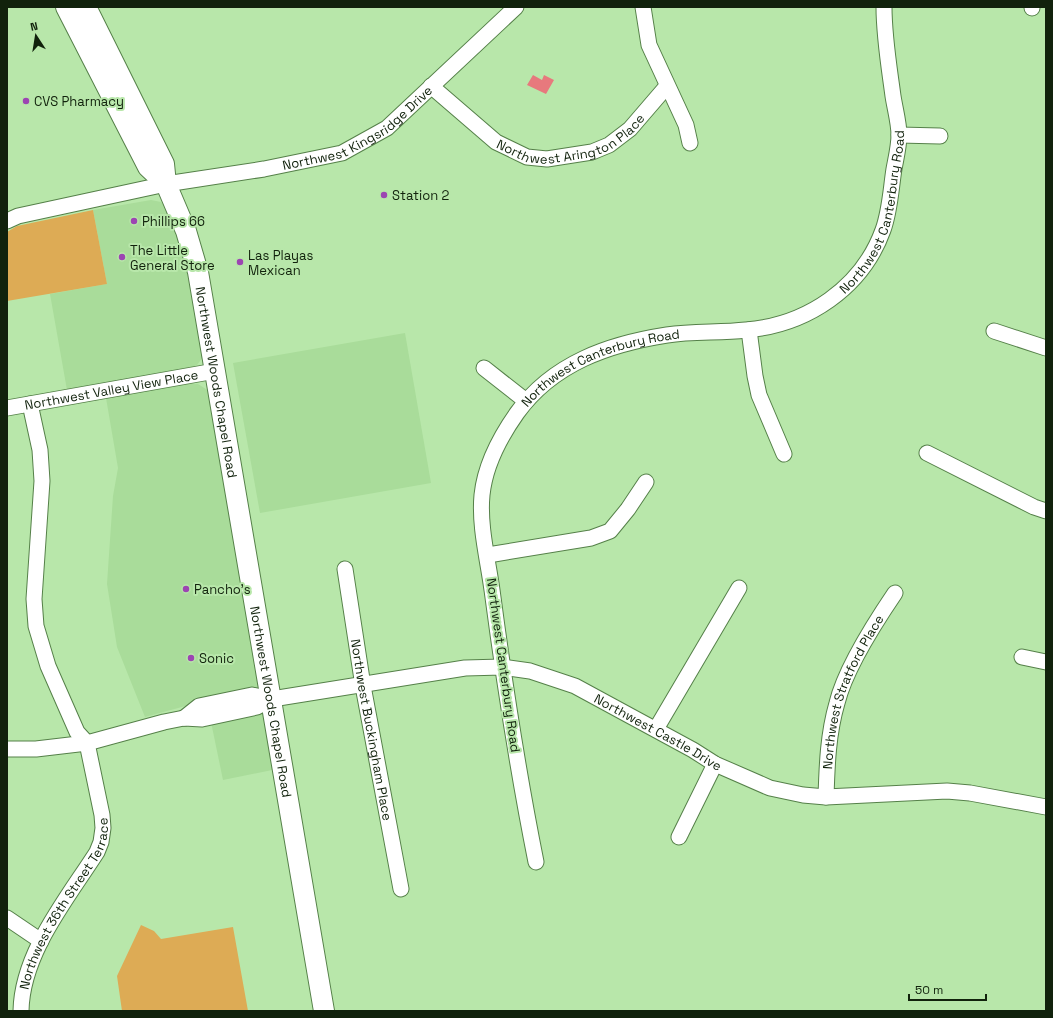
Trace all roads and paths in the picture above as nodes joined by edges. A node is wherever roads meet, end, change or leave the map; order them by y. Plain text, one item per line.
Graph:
1 (66, 7) edge
2 (86, 7) edge
3 (516, 7) edge
4 (643, 7) edge
5 (884, 7) edge
6 (431, 86) junction
7 (667, 86) junction
8 (899, 135) junction
9 (940, 136) dead end
10 (690, 142) dead end
11 (166, 184) junction
12 (7, 221) edge
13 (749, 330) junction
14 (994, 331) dead end
15 (1046, 348) edge
16 (484, 368) dead end
17 (215, 371) junction
18 (526, 401) junction
19 (30, 404) junction
20 (7, 408) edge
21 (927, 453) dead end
22 (784, 454) dead end
23 (646, 482) dead end
24 (1046, 510) edge
25 (488, 555) junction
26 (345, 569) dead end
27 (739, 588) dead end
28 (895, 593) dead end
29 (1022, 657) dead end
30 (1046, 662) edge
31 (502, 667) junction
32 (363, 686) junction
33 (272, 699) junction
34 (656, 729) junction
35 (87, 742) junction
36 (7, 749) edge
37 (715, 764) junction
38 (826, 797) junction
39 (1046, 807) edge
40 (679, 837) dead end
41 (536, 862) dead end
42 (401, 889) dead end
43 (7, 918) edge
44 (41, 941) junction
45 (21, 1011) edge
46 (324, 1011) edge

1 - 11 main road, Northwest Woods Chapel Road
2 - 11 main road, Northwest Woods Chapel Road
3 - 6 street, Northwest Kingsridge Drive
4 - 7 street
5 - 8 street, Northwest Canterbury Road
6 - 7 street, Northwest Arington Place
6 - 11 street, Northwest Kingsridge Drive
7 - 10 street
8 - 9 street
8 - 13 street, Northwest Canterbury Road
11 - 12 street, Northwest Kingsridge Drive
11 - 17 main road, Northwest Woods Chapel Road
13 - 18 street, Northwest Canterbury Road
13 - 22 street
14 - 15 street
16 - 18 street
17 - 19 street, Northwest Valley View Place
17 - 33 main road, Northwest Woods Chapel Road
18 - 25 street, Northwest Canterbury Road
19 - 20 street, Northwest Valley View Place
19 - 35 street, Northwest 36th Street Terrace
21 - 24 street
23 - 25 street
25 - 31 street, Northwest Canterbury Road
26 - 32 street, Northwest Buckingham Place
27 - 34 street
28 - 38 street, Northwest Stratford Place
29 - 30 street
31 - 32 street, Northwest Castle Drive
31 - 34 street, Northwest Castle Drive
31 - 41 street, Northwest Canterbury Road
32 - 33 street, Northwest Castle Drive
32 - 42 street, Northwest Buckingham Place
33 - 35 street, Northwest Castle Drive
33 - 46 main road, Northwest Woods Chapel Road
34 - 37 street, Northwest Castle Drive
35 - 36 street, Northwest Castle Drive
35 - 44 street, Northwest 36th Street Terrace
37 - 38 street, Northwest Castle Drive
37 - 40 street
38 - 39 street, Northwest Castle Drive
43 - 44 street
44 - 45 street, Northwest 36th Street Terrace

